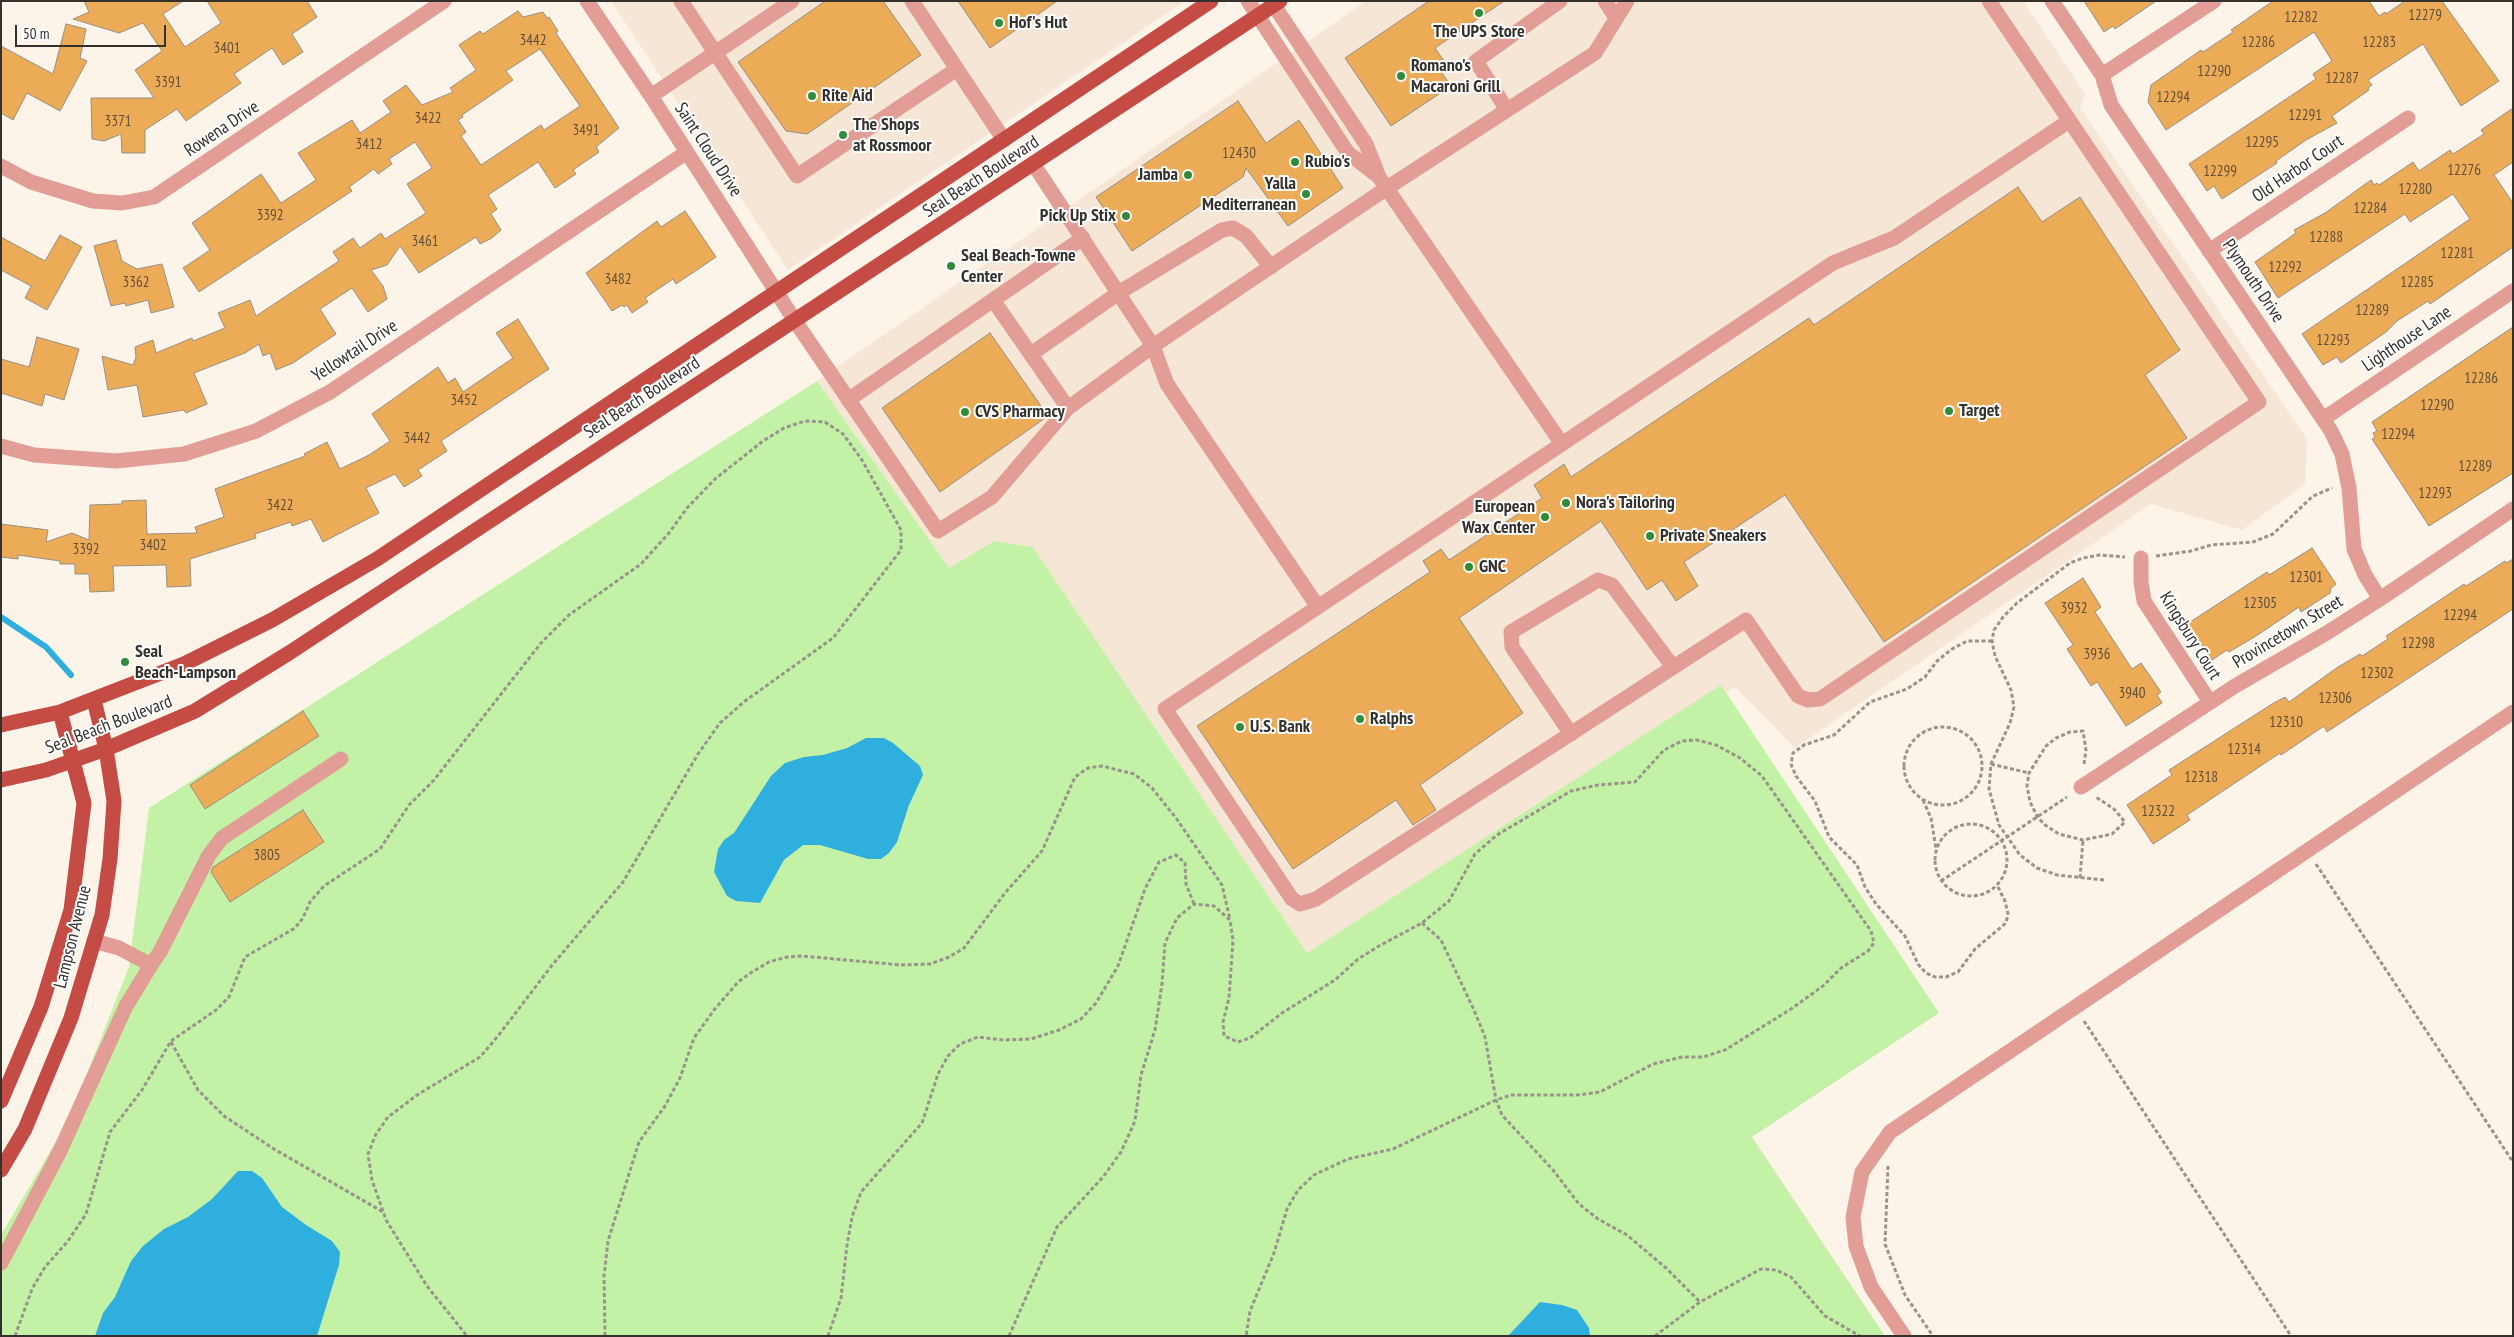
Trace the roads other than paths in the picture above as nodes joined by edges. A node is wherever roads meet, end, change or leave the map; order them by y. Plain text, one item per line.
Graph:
1 (444, 1) edge
2 (587, 1) edge
3 (681, 1) edge
4 (792, 1) edge
5 (912, 1) edge
6 (1211, 1) edge
7 (1248, 1) edge
8 (1560, 1) edge
9 (1605, 1) edge
10 (1627, 1) edge
11 (1989, 1) edge
12 (2052, 1) edge
13 (2214, 1) edge
14 (1275, 3) edge
15 (1258, 16) junction
16 (1616, 18) junction
17 (715, 54) junction
18 (956, 69) junction
19 (2102, 75) junction
20 (651, 96) junction
21 (1506, 110) junction
22 (2408, 118) dead end
23 (2069, 121) junction
24 (1004, 140) junction
25 (686, 152) junction
26 (1034, 165) junction
27 (1, 166) edge
28 (1383, 182) junction
29 (1083, 238) junction
30 (2209, 251) junction
31 (1271, 267) junction
32 (778, 291) junction
33 (2513, 291) edge
34 (1120, 292) junction
35 (993, 300) junction
36 (795, 321) junction
37 (1153, 346) junction
38 (1030, 354) junction
39 (848, 400) junction
40 (1068, 408) junction
41 (2323, 419) junction
42 (1562, 444) junction
43 (1, 446) edge
44 (2513, 509) edge
45 (2141, 558) road end
46 (2380, 599) junction
47 (1318, 607) junction
48 (1673, 667) junction
49 (94, 700) junction
50 (2210, 702) junction
51 (60, 712) junction
52 (2513, 712) edge
53 (1, 725) edge
54 (1571, 734) junction
55 (106, 749) junction
56 (341, 759) dead end
57 (74, 760) junction
58 (1, 780) edge
59 (2081, 787) road end
60 (94, 940) junction
61 (151, 966) junction
62 (1, 1101) edge
63 (1, 1170) edge
64 (1, 1263) edge
65 (1904, 1336) edge

1 - 27 street, Rowena Drive
2 - 20 street, Saint Cloud Drive
3 - 17 street
4 - 17 street
5 - 18 street
6 - 24 main road, Seal Beach Boulevard
7 - 15 street
8 - 21 street
9 - 16 street
10 - 16 street
11 - 23 street
12 - 19 street, Plymouth Drive
13 - 19 street
14 - 15 main road, Seal Beach Boulevard
14 - 28 street
15 - 26 main road, Seal Beach Boulevard
15 - 28 street
16 - 21 street
17 - 18 street
17 - 20 street
18 - 24 street
19 - 30 street, Plymouth Drive
20 - 25 street, Saint Cloud Drive
21 - 28 street
22 - 30 street, Old Harbor Court
23 - 42 street
23 - 48 street
24 - 32 main road, Seal Beach Boulevard
25 - 32 street, Saint Cloud Drive
25 - 43 street, Yellowtail Drive
26 - 29 street
26 - 36 main road, Seal Beach Boulevard
28 - 31 street
28 - 42 street
29 - 34 street
29 - 35 street
30 - 41 street, Plymouth Drive
31 - 34 street
31 - 37 street
32 - 36 street, Saint Cloud Drive
32 - 49 main road, Seal Beach Boulevard
33 - 41 street, Lighthouse Lane
34 - 37 street
34 - 38 street
35 - 38 street
35 - 39 street
36 - 39 street, Saint Cloud Drive
36 - 55 main road, Seal Beach Boulevard
37 - 40 street
37 - 47 street
38 - 40 street
39 - 40 street, Saint Cloud Drive
41 - 46 street, Plymouth Drive
42 - 47 street
44 - 46 street, Provincetown Street
45 - 50 street, Kingsbury Court
46 - 50 street, Provincetown Street
47 - 54 street
48 - 54 street
48 - 54 street
49 - 51 main road, Seal Beach Boulevard
49 - 55 main road, Lampson Avenue
50 - 59 street, Provincetown Street
51 - 53 main road, Seal Beach Boulevard
51 - 57 main road, Lampson Avenue
52 - 65 street
55 - 57 main road, Seal Beach Boulevard
55 - 60 main road, Lampson Avenue
56 - 61 street
57 - 58 main road, Seal Beach Boulevard
57 - 62 main road, Lampson Avenue
60 - 61 street
60 - 63 main road, Lampson Avenue
61 - 64 street

